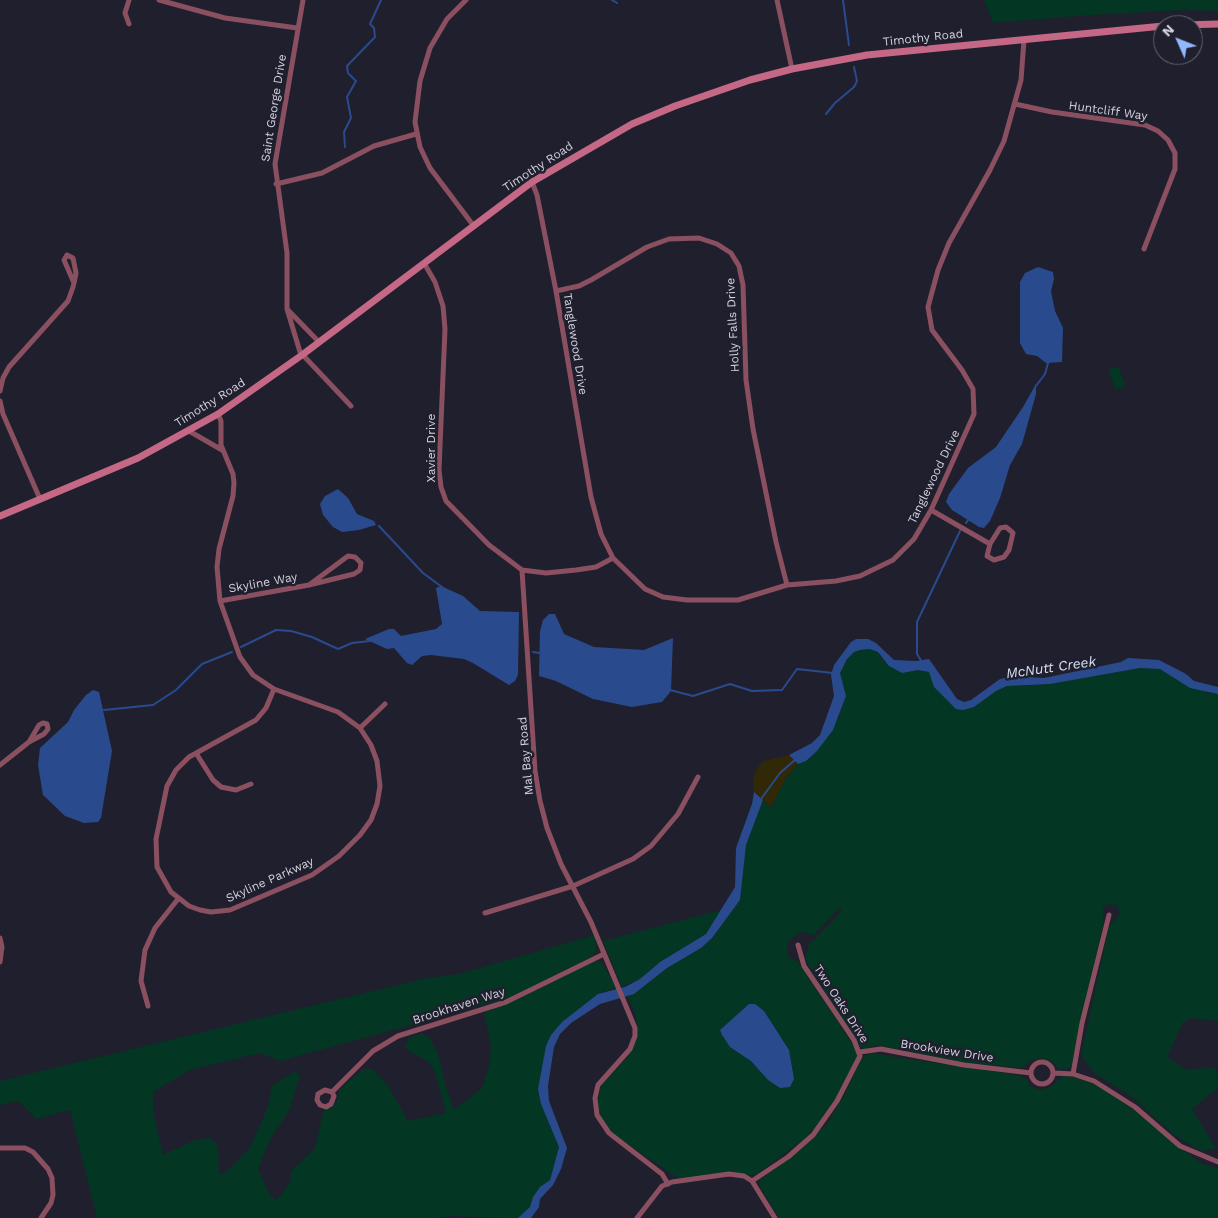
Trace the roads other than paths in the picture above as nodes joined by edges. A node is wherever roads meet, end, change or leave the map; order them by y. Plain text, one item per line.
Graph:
1 (129, 0) edge
2 (159, 0) edge
3 (303, 0) edge
4 (466, 0) edge
5 (777, 0) edge
6 (129, 24) dead end
7 (1203, 24) edge
8 (1218, 24) edge
9 (1153, 27) edge
10 (297, 28) junction
11 (1024, 40) junction
12 (792, 69) junction
13 (1015, 104) junction
14 (416, 134) junction
15 (532, 182) junction
16 (276, 184) junction
17 (473, 225) junction
18 (1144, 249) dead end
19 (424, 263) junction
20 (74, 283) junction
21 (556, 291) junction
22 (287, 309) junction
23 (319, 342) junction
24 (302, 355) junction
25 (0, 391) edge
26 (0, 402) edge
27 (351, 406) dead end
28 (218, 414) junction
29 (190, 431) junction
30 (222, 450) junction
31 (40, 498) junction
32 (931, 510) junction
33 (0, 516) edge
34 (990, 544) junction
35 (613, 558) junction
36 (522, 570) junction
37 (309, 584) junction
38 (787, 585) junction
39 (220, 601) junction
40 (274, 688) junction
41 (385, 704) dead end
42 (360, 728) junction
43 (29, 742) dead end
44 (196, 753) junction
45 (0, 765) edge
46 (698, 777) dead end
47 (251, 784) dead end
48 (572, 886) junction
49 (178, 899) junction
50 (485, 913) dead end
51 (1109, 915) dead end
52 (0, 938) edge
53 (798, 946) dead end
54 (604, 954) junction
55 (0, 962) edge
56 (148, 1006) dead end
57 (860, 1052) junction
58 (1031, 1073) junction
59 (1054, 1073) junction
60 (1073, 1074) junction
61 (332, 1092) dead end
62 (0, 1148) edge
63 (1218, 1162) edge
64 (752, 1181) junction
65 (668, 1184) junction
66 (41, 1218) edge
67 (636, 1218) edge
68 (775, 1218) edge

1 - 6 street
2 - 10 street
3 - 10 street, Saint George Drive
4 - 14 street
5 - 12 street
7 - 8 main road
9 - 11 main road, Timothy Road
10 - 16 street, Saint George Drive
11 - 12 main road, Timothy Road
11 - 13 street, Tanglewood Drive
12 - 15 main road, Timothy Road
13 - 18 street, Huntcliff Way
13 - 32 street, Tanglewood Drive
14 - 16 street
14 - 17 street
15 - 17 main road, Timothy Road
15 - 21 street, Tanglewood Drive
16 - 22 street, Saint George Drive
17 - 19 main road, Timothy Road
19 - 23 main road, Timothy Road
19 - 36 street, Xavier Drive
20 - 20 street
20 - 25 street
21 - 35 street, Tanglewood Drive
21 - 38 street, Holly Falls Drive
22 - 23 street
22 - 24 street, Saint George Drive
23 - 24 main road, Timothy Road
24 - 27 street
24 - 28 main road, Timothy Road
26 - 31 street
28 - 29 main road, Timothy Road
28 - 30 street, Skyline Parkway
29 - 30 street
29 - 31 main road, Timothy Road
30 - 39 street, Skyline Parkway
31 - 33 main road, Timothy Road
32 - 34 street
32 - 38 street, Tanglewood Drive
34 - 34 street
35 - 36 street, Xavier Drive
35 - 38 street, Tanglewood Drive
36 - 48 street, Mal Bay Road
37 - 37 street, Skyline Way
37 - 39 street, Skyline Way
39 - 40 street, Skyline Parkway
40 - 42 street, Skyline Parkway
40 - 44 street, Skyline Parkway
41 - 42 street
42 - 49 street, Skyline Parkway
43 - 45 street
44 - 47 street
44 - 49 street, Skyline Parkway
46 - 48 street
48 - 50 street
48 - 54 street, Mal Bay Road
49 - 56 street
51 - 60 street
52 - 55 street
53 - 57 street, Two Oaks Drive
54 - 61 street, Brookhaven Way
54 - 65 street, Mal Bay Road
57 - 58 street, Brookview Drive
57 - 64 street, Two Oaks Drive
58 - 59 street
58 - 59 street, Brookview Drive
59 - 60 street
60 - 63 street
62 - 66 street
64 - 65 street
64 - 68 street
65 - 67 street

